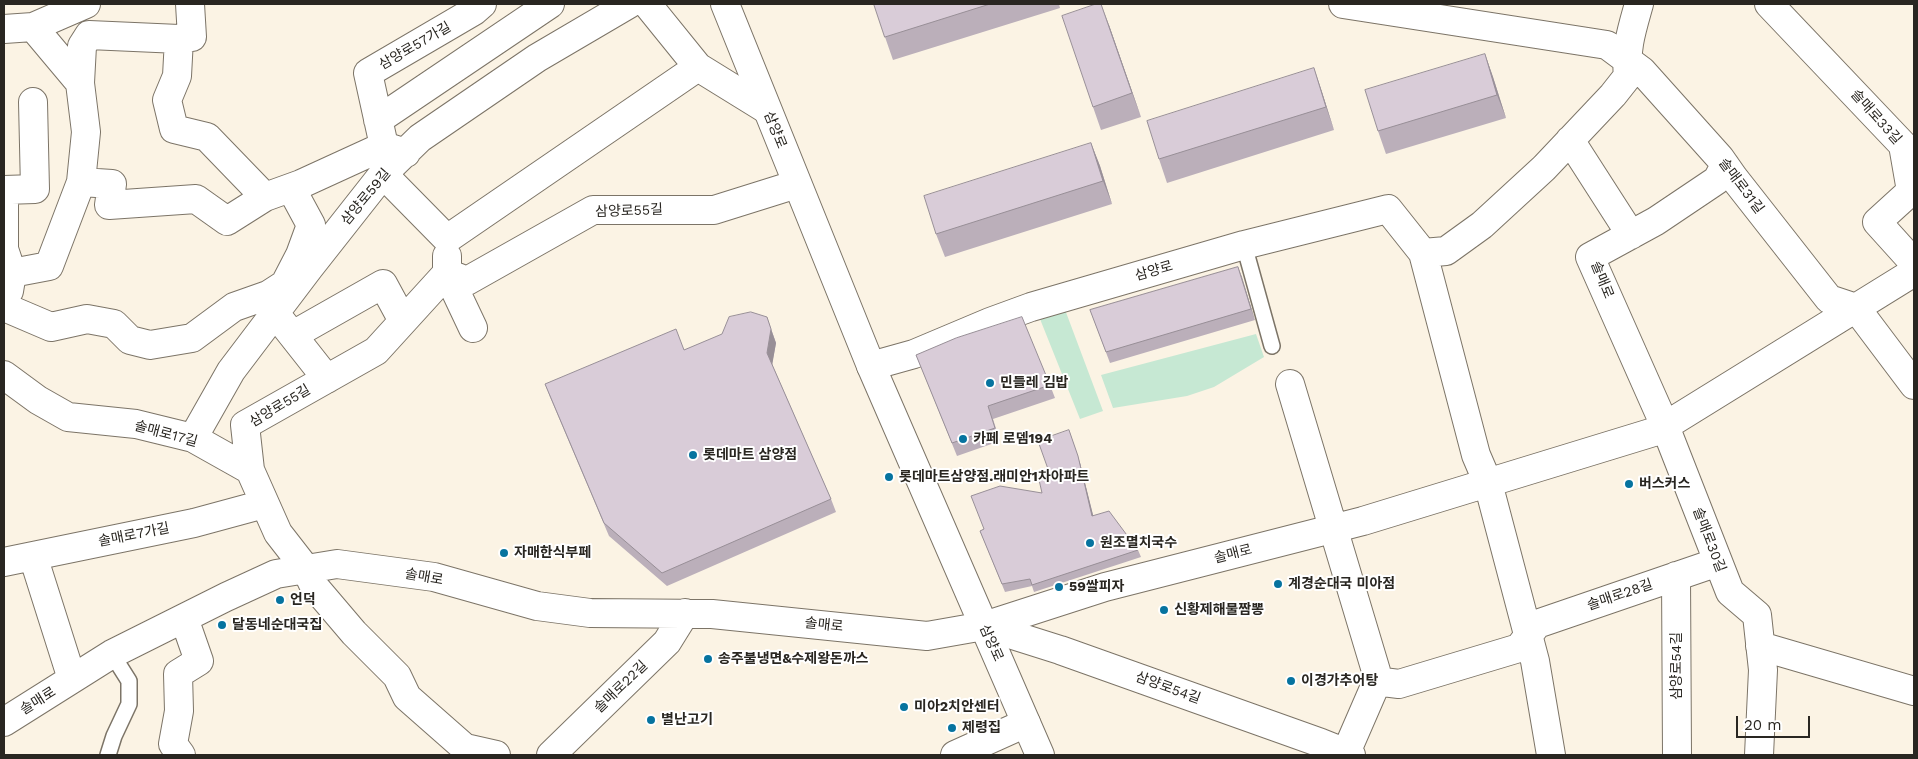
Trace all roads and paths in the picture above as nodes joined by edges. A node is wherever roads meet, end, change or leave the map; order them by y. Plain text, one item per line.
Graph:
1 (86, 4) edge
2 (190, 4) edge
3 (550, 4) edge
4 (629, 4) edge
5 (647, 4) edge
6 (725, 4) edge
7 (1343, 4) edge
8 (1639, 4) edge
9 (1770, 4) edge
10 (474, 6) edge
11 (1411, 9) edge
12 (596, 12) edge
13 (33, 27) junction
14 (4, 29) edge
15 (179, 39) junction
16 (1626, 58) junction
17 (698, 68) junction
18 (80, 83) junction
19 (33, 102) dead end
20 (766, 109) junction
21 (378, 120) junction
22 (1570, 140) junction
23 (395, 149) junction
24 (1725, 166) junction
25 (383, 174) junction
26 (81, 182) junction
27 (797, 184) junction
28 (291, 188) junction
29 (4, 190) edge
30 (265, 197) junction
31 (1631, 235) junction
32 (447, 239) junction
33 (1244, 245) junction
34 (1423, 252) junction
35 (1914, 263) edge
36 (1914, 272) edge
37 (12, 273) junction
38 (447, 273) junction
39 (4, 300) edge
40 (4, 307) edge
41 (1856, 308) junction
42 (275, 313) junction
43 (403, 321) junction
44 (473, 328) dead end
45 (293, 335) junction
46 (1272, 346) dead end
47 (871, 366) junction
48 (4, 375) edge
49 (327, 379) junction
50 (1290, 384) dead end
51 (1914, 385) edge
52 (1665, 426) junction
53 (193, 438) junction
54 (250, 470) junction
55 (1488, 483) junction
56 (264, 504) junction
57 (1335, 528) junction
58 (33, 556) junction
59 (4, 562) edge
60 (1718, 562) junction
61 (306, 569) junction
62 (1676, 576) junction
63 (685, 614) junction
64 (184, 618) junction
65 (984, 626) junction
66 (1528, 637) junction
67 (1760, 646) junction
68 (112, 654) junction
69 (72, 679) junction
70 (1375, 681) junction
71 (1914, 691) edge
72 (4, 722) edge
73 (1026, 723) junction
74 (108, 755) edge
75 (181, 755) edge
76 (496, 755) edge
77 (551, 755) edge
78 (955, 755) edge
79 (1040, 755) edge
80 (1347, 755) edge
81 (1551, 755) edge
82 (1677, 755) edge
83 (1759, 755) edge

1 - 13 street
2 - 15 street
3 - 21 street
4 - 12 street, 삼양로59길
5 - 17 street
6 - 20 street, 삼양로
7 - 11 street, 솔매로31길
8 - 16 street
9 - 35 street, 솔매로33길
10 - 21 street, 삼양로57가길
11 - 16 street, 솔매로31길
12 - 23 street, 삼양로59길
13 - 14 street
13 - 18 street
15 - 18 street
15 - 30 street
16 - 22 street
16 - 24 street, 솔매로31길
17 - 20 street
17 - 32 street
18 - 26 street
19 - 29 street
20 - 27 street, 삼양로
21 - 23 street, 삼양로57가길
22 - 31 street
22 - 34 street
23 - 25 street, 삼양로59길
23 - 28 street
24 - 31 street, 솔매로
24 - 41 street, 솔매로31길
25 - 32 street
25 - 42 street, 삼양로59길
26 - 30 street
26 - 37 street
27 - 38 street, 삼양로55길
27 - 47 street, 삼양로
28 - 30 street
28 - 40 street
29 - 37 street
31 - 52 street, 솔매로
32 - 38 street
33 - 34 street, 삼양로
33 - 46 lane
33 - 47 street, 삼양로
34 - 55 street
36 - 41 street, 솔매로
37 - 39 street
38 - 43 street, 삼양로55길
38 - 44 street
41 - 51 street
41 - 52 street, 솔매로
42 - 45 street, 삼양로55길
42 - 53 street, 삼양로59길
43 - 45 street
43 - 49 street, 삼양로55길
45 - 49 street, 삼양로55길
47 - 65 street, 삼양로
48 - 53 street, 솔매로17길
49 - 54 street, 삼양로55길
50 - 57 street
52 - 55 street, 솔매로
52 - 60 street, 솔매로30길
53 - 54 street, 솔매로17길
54 - 56 street
55 - 57 street, 솔매로
55 - 66 street
56 - 58 street, 솔매로7가길
56 - 61 street
57 - 65 street, 솔매로
57 - 70 street
58 - 59 street, 솔매로7가길
58 - 69 street
60 - 62 street, 솔매로28길
60 - 67 street, 솔매로30길
61 - 63 street, 솔매로
61 - 64 street, 솔매로
61 - 76 street
62 - 66 street, 솔매로28길
62 - 82 street, 삼양로54길
63 - 65 street, 솔매로
63 - 77 street, 솔매로22길
64 - 68 street, 솔매로
64 - 75 street
65 - 73 street, 삼양로
65 - 80 street, 삼양로54길
66 - 70 street, 솔매로28길
66 - 81 street
67 - 71 street
67 - 83 street, 솔매로30길
68 - 69 street, 솔매로
68 - 74 lane
69 - 72 street, 솔매로
70 - 80 street
73 - 78 street
73 - 79 street, 삼양로

